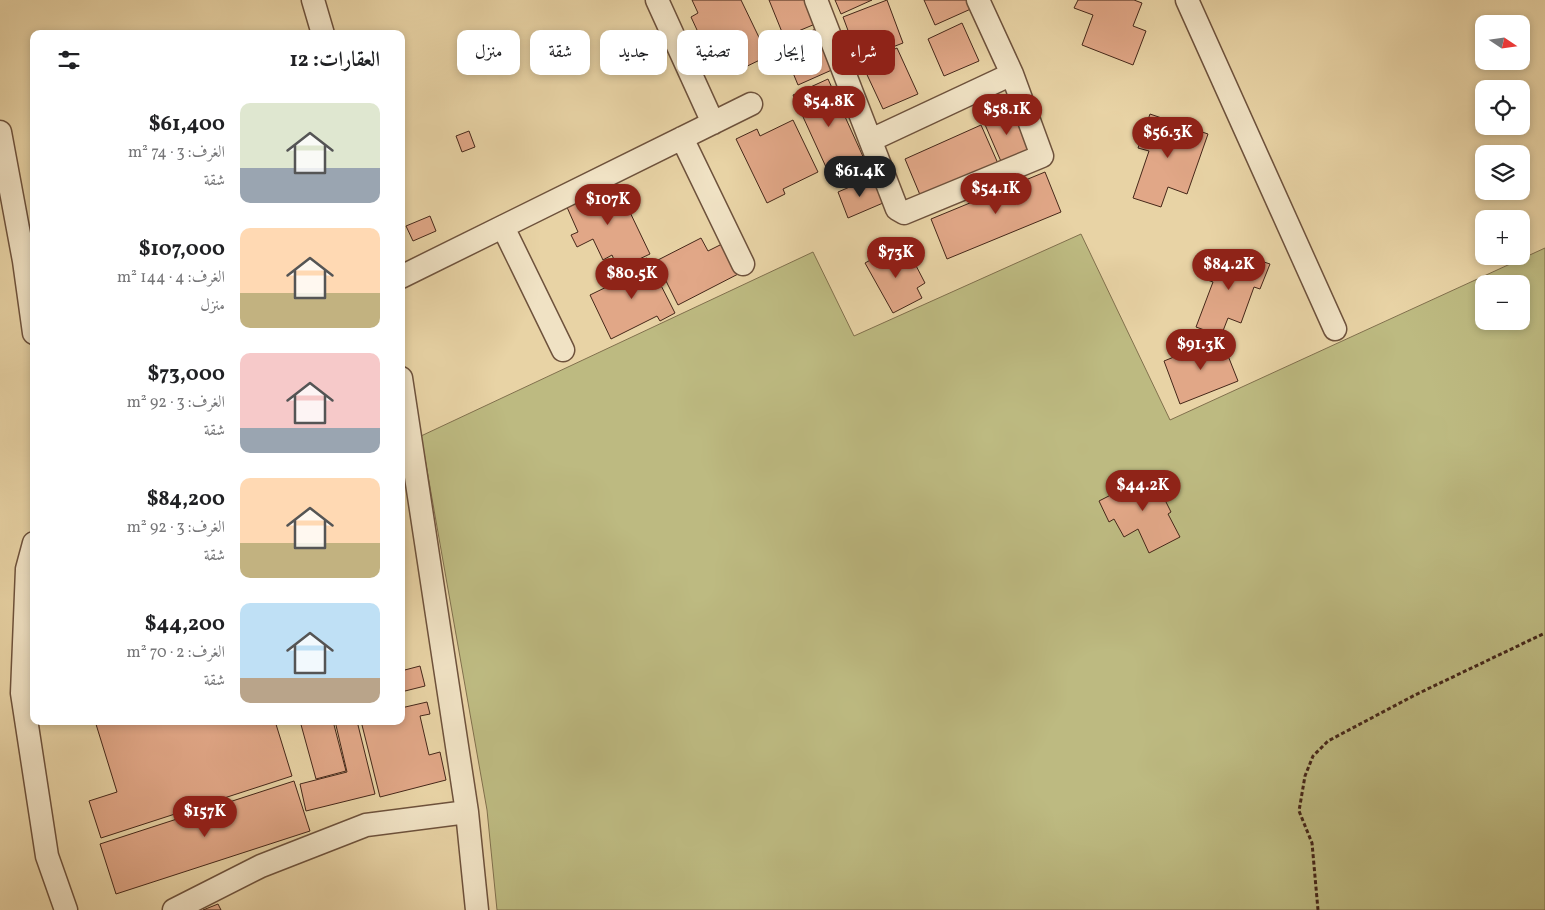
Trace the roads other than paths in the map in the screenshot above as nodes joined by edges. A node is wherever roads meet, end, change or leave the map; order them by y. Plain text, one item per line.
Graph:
1 (313, 0) edge
2 (658, 0) edge
3 (816, 0) edge
4 (978, 0) edge
5 (1187, 0) edge
6 (322, 30) edge
7 (1012, 74) junction
8 (752, 104) dead end
9 (713, 123) junction
10 (0, 132) edge
11 (682, 138) junction
12 (871, 140) junction
13 (503, 227) junction
14 (743, 264) dead end
15 (405, 275) edge
16 (30, 304) edge
17 (1335, 329) dead end
18 (563, 350) dead end
19 (405, 404) edge
20 (30, 558) edge
21 (467, 812) junction
22 (66, 910) edge
23 (174, 910) edge
24 (477, 910) edge

1 - 6 street
2 - 9 street
3 - 12 street
4 - 7 street
5 - 17 street
7 - 12 street
7 - 12 street
8 - 9 street
9 - 11 street
10 - 16 street
11 - 13 street
11 - 14 street
13 - 15 street
13 - 18 street
19 - 21 street
20 - 22 street
21 - 23 street
21 - 24 street

